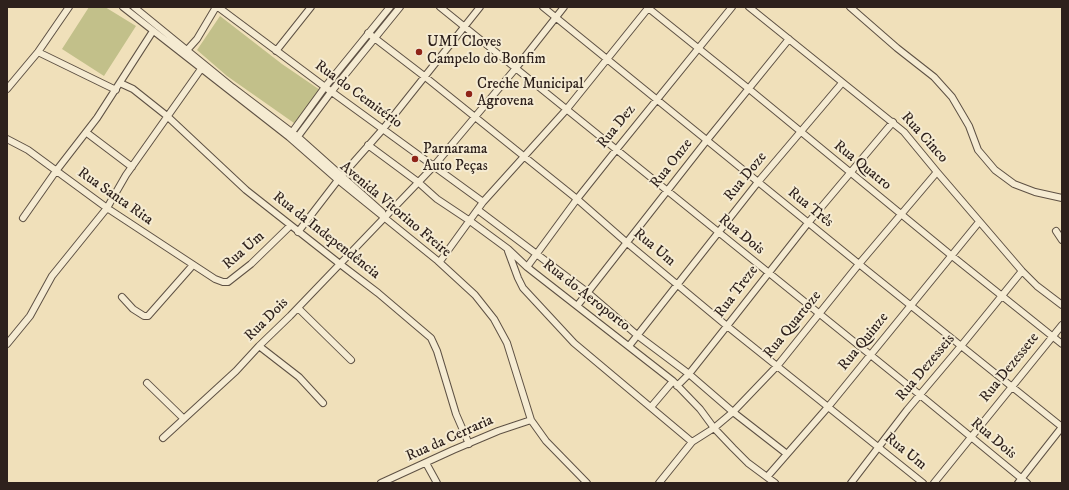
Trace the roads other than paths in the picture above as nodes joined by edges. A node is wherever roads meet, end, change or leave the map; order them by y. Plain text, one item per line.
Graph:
1 (69, 7) edge
2 (123, 7) edge
3 (134, 7) edge
4 (217, 7) edge
5 (311, 7) edge
6 (390, 7) edge
7 (400, 7) edge
8 (440, 7) edge
9 (480, 7) edge
10 (544, 7) edge
11 (564, 7) edge
12 (648, 7) edge
13 (732, 7) edge
14 (749, 7) edge
15 (850, 7) edge
16 (556, 17) junction
17 (464, 27) junction
18 (153, 32) junction
19 (368, 33) junction
20 (375, 38) junction
21 (789, 39) junction
22 (188, 49) junction
23 (699, 49) junction
24 (276, 51) junction
25 (38, 52) junction
26 (606, 59) junction
27 (516, 68) junction
28 (202, 69) junction
29 (424, 76) junction
30 (120, 82) junction
31 (842, 83) junction
32 (325, 87) junction
33 (7, 89) edge
34 (749, 89) junction
35 (116, 90) junction
36 (331, 92) junction
37 (657, 99) junction
38 (566, 110) junction
39 (167, 116) junction
40 (475, 118) junction
41 (893, 122) junction
42 (383, 129) junction
43 (800, 132) junction
44 (87, 133) junction
45 (291, 135) junction
46 (7, 139) edge
47 (296, 139) junction
48 (707, 140) junction
49 (368, 145) junction
50 (616, 150) junction
51 (524, 157) junction
52 (132, 167) junction
53 (433, 167) junction
54 (56, 171) junction
55 (937, 172) junction
56 (850, 173) junction
57 (341, 178) junction
58 (418, 182) junction
59 (758, 182) junction
60 (667, 191) junction
61 (1062, 198) edge
62 (577, 199) junction
63 (483, 202) junction
64 (107, 208) junction
65 (478, 210) junction
66 (901, 214) junction
67 (386, 217) junction
68 (23, 218) dead end
69 (470, 221) junction
70 (979, 222) junction
71 (808, 223) junction
72 (290, 226) junction
73 (1056, 231) dead end
74 (298, 232) junction
75 (718, 232) junction
76 (1062, 240) edge
77 (626, 242) junction
78 (508, 250) junction
79 (537, 254) junction
80 (952, 256) junction
81 (441, 260) junction
82 (340, 264) junction
83 (859, 264) junction
84 (193, 265) junction
85 (527, 267) junction
86 (1022, 271) junction
87 (768, 273) junction
88 (210, 275) joint
89 (677, 285) junction
90 (587, 292) junction
91 (1002, 296) junction
92 (122, 297) dead end
93 (910, 305) junction
94 (1062, 305) edge
95 (577, 306) junction
96 (298, 308) junction
97 (819, 314) junction
98 (1062, 325) edge
99 (727, 326) junction
100 (637, 335) junction
101 (1052, 336) junction
102 (7, 344) edge
103 (1062, 344) edge
104 (258, 346) junction
105 (629, 346) junction
106 (961, 346) junction
107 (870, 355) junction
108 (350, 360) dead end
109 (778, 365) junction
110 (689, 374) junction
111 (147, 383) dead end
112 (675, 384) junction
113 (1012, 387) junction
114 (920, 395) junction
115 (323, 404) dead end
116 (828, 407) junction
117 (651, 408) junction
118 (733, 412) junction
119 (184, 419) junction
120 (531, 420) junction
121 (1062, 427) edge
122 (714, 428) junction
123 (971, 437) junction
124 (163, 438) dead end
125 (692, 442) junction
126 (469, 444) junction
127 (879, 447) junction
128 (787, 454) junction
129 (426, 463) junction
130 (767, 477) junction
131 (1022, 482) edge
132 (381, 483) edge
133 (437, 483) edge
134 (587, 483) edge
135 (592, 483) edge
136 (659, 483) edge
137 (775, 483) edge
138 (851, 483) edge
139 (923, 483) edge
140 (934, 483) edge

1 - 25 street
2 - 18 street, Avenida Vitorino Freire
3 - 22 street, Avenida Vitorino Freire
4 - 22 street
4 - 24 street, Rua do Cemitério
5 - 24 street
6 - 19 street
7 - 20 street
8 - 17 street, Rua Dois
9 - 17 street
10 - 16 street, Rua Três
11 - 16 street, Rua Dois
12 - 23 street, Rua Quatro
12 - 26 street
13 - 23 street, Rua Dez
14 - 21 street, Rua Cinco
15 - 61 street
16 - 26 street, Rua Três
16 - 27 street, Rua Dois
17 - 27 street, Rua Dois
17 - 29 street
18 - 28 street, Avenida Vitorino Freire
18 - 30 street
19 - 20 street, Rua Um
19 - 32 street
20 - 29 street, Rua Um
20 - 36 street
21 - 31 street, Rua Cinco
21 - 34 street, Rua Onze
22 - 45 street, Avenida Vitorino Freire
23 - 34 street, Rua Quatro
23 - 37 street, Rua Dez
24 - 32 street, Rua do Cemitério
25 - 33 street
25 - 35 street
26 - 37 street, Rua Três
26 - 38 street
27 - 38 street, Rua Dois
27 - 40 street, Rua Dois
28 - 39 street
28 - 45 street, Avenida Vitorino Freire
29 - 40 street, Rua Um
29 - 42 street
30 - 35 street
30 - 39 street, Rua da Independência
31 - 41 street, Rua Cinco
31 - 43 street, Rua Doze
32 - 36 street, Rua do Cemitério
32 - 45 street
34 - 43 street, Rua Quatro
34 - 48 street, Rua Onze
35 - 44 street
36 - 42 street, Rua do Cemitério
36 - 47 street
37 - 48 street, Rua Três
37 - 50 street, Rua Dez
38 - 50 street, Rua Dois
38 - 51 street
39 - 52 street
39 - 72 street, Rua da Independência
40 - 51 street, Rua Um
40 - 53 street, Rua Dois
41 - 55 street, Rua Cinco
41 - 56 street, Rua Treze
42 - 49 street
42 - 53 street, Rua do Cemitério
43 - 56 street, Rua Quatro
43 - 59 street, Rua Doze
44 - 52 street
44 - 54 street
45 - 47 street, Avenida Vitorino Freire
46 - 54 street, Rua Santa Rita
47 - 57 street, Avenida Vitorino Freire
48 - 59 street, Rua Três
48 - 60 street, Rua Onze
49 - 57 street
49 - 58 street, Rua do Aeroporto
50 - 60 street, Rua Dois
50 - 62 street, Rua Dez
51 - 62 street, Rua Um
51 - 63 street
52 - 64 street
53 - 58 street, Rua Dois
53 - 63 street, Rua do Cemitério
54 - 64 street, Rua Santa Rita
54 - 68 street
55 - 66 street, Rua Quartoze
55 - 70 street, Rua Cinco
56 - 66 street, Rua Quatro
56 - 71 street, Rua Treze
57 - 67 street, Avenida Vitorino Freire
57 - 74 street
58 - 67 street, Rua Dois
58 - 69 street, Rua do Aeroporto
59 - 71 street, Rua Três
59 - 75 street, Rua Doze
60 - 75 street, Rua Dois
60 - 77 street, Rua Onze
62 - 77 street, Rua Um
62 - 79 street, Rua Dez
63 - 65 street
64 - 84 street, Rua Santa Rita
64 - 102 street
65 - 69 street
65 - 79 street
66 - 80 street, Rua Quatro
66 - 83 street, Rua Quartoze
67 - 81 street, Avenida Vitorino Freire
67 - 82 street, Rua Dois
67 - 120 street, Avenida Vitorino Freire
69 - 78 street, Rua do Aeroporto
69 - 81 street
70 - 80 street, Rua Quinze
70 - 86 street, Rua Cinco
71 - 83 street, Rua Três
71 - 87 street, Rua Treze
72 - 74 street, Rua da Independência
72 - 88 street, Rua Um
73 - 76 street
74 - 82 street, Rua da Independência
75 - 87 street, Rua Dois
75 - 89 street, Rua Doze
77 - 89 street, Rua Um
77 - 90 street, Rua Onze
78 - 85 street, Rua do Aeroporto
78 - 117 street
79 - 85 street, Rua Dez
79 - 90 street
80 - 91 street, Rua Quatro
80 - 93 street, Rua Quinze
81 - 135 street, Avenida Vitorino Freire
82 - 96 street, Rua Dois
82 - 126 street, Rua da Independência
83 - 93 street, Rua Três
83 - 97 street, Rua Quartoze
84 - 88 street, Rua Santa Rita
84 - 92 street
85 - 95 street, Rua do Aeroporto
86 - 91 street, Rua Dezesseis
86 - 94 street, Rua Cinco
87 - 97 street, Rua Dois
87 - 99 street, Rua Treze
89 - 99 street, Rua Um
89 - 100 street, Rua Doze
90 - 95 street, Rua Onze
90 - 100 street
91 - 101 street, Rua Quatro
91 - 106 street, Rua Dezesseis
93 - 106 street, Rua Três
93 - 107 street, Rua Quinze
95 - 105 street, Rua do Aeroporto
96 - 104 street, Rua Dois
96 - 108 street
97 - 107 street, Rua Dois
97 - 109 street, Rua Quartoze
98 - 101 street, Rua Dezessete
99 - 109 street, Rua Um
99 - 110 street, Rua Treze
100 - 105 street, Rua Doze
100 - 110 street
101 - 103 street, Rua Quatro
101 - 113 street, Rua Dezessete
104 - 115 street
104 - 119 street, Rua Dois
105 - 112 street, Rua do Aeroporto
106 - 113 street, Rua Três
106 - 114 street, Rua Dezesseis
107 - 114 street, Rua Dois
107 - 116 street, Rua Quinze
109 - 116 street, Rua Um
109 - 118 street, Rua Quartoze
110 - 112 street, Rua Treze
110 - 118 street
111 - 119 street
112 - 117 street, Rua Treze
112 - 122 street, Rua do Aeroporto
113 - 121 street, Rua Três
113 - 123 street, Rua Dezessete
114 - 123 street, Rua Dois
114 - 127 street, Rua Dezesseis
116 - 127 street, Rua Um
116 - 128 street, Rua Quinze
117 - 125 street
118 - 122 street, Rua Quartoze
118 - 128 street
119 - 124 street, Rua Dois
120 - 126 street, Rua da Cerraria
120 - 134 street, Avenida Vitorino Freire
121 - 131 street
122 - 125 street, Rua Quartoze
122 - 130 street, Rua do Aeroporto
123 - 131 street, Rua Dois
123 - 140 street, Rua Dezessete
125 - 136 street, Rua Quartoze
126 - 129 street, Rua da Cerraria
127 - 138 street, Rua Dezesseis
127 - 139 street, Rua Um
128 - 130 street, Rua Quinze
129 - 132 street, Rua da Cerraria
129 - 133 street
130 - 137 street, Rua do Aeroporto

